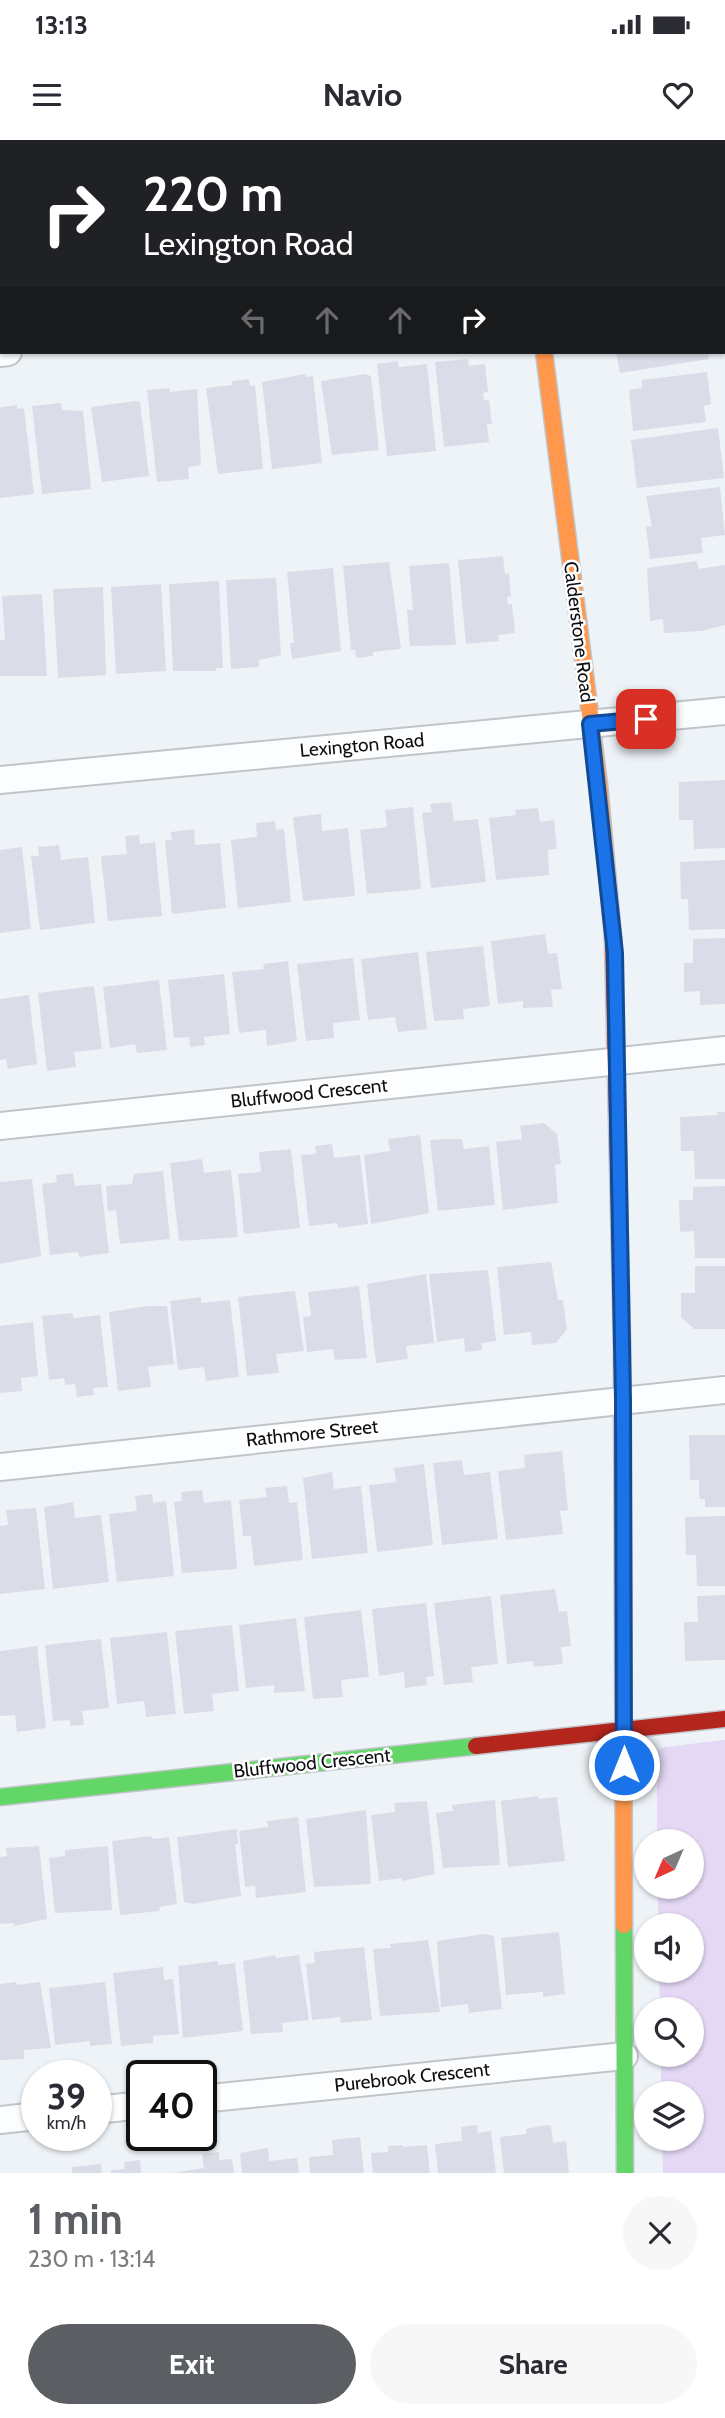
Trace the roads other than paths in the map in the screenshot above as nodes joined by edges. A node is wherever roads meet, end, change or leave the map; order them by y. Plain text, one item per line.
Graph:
1 (544, 354) edge
2 (725, 711) edge
3 (590, 724) junction
4 (0, 780) edge
5 (725, 1050) edge
6 (618, 1061) junction
7 (0, 1126) edge
8 (725, 1390) edge
9 (623, 1400) junction
10 (0, 1467) edge
11 (725, 1719) edge
12 (624, 1730) junction
13 (0, 1797) edge
14 (624, 2056) junction
15 (217, 2097) edge
16 (21, 2118) edge
17 (0, 2120) edge
18 (625, 2173) edge

1 - 3 street, Calderstone Road
2 - 3 street, Lexington Road
3 - 4 street, Lexington Road
3 - 6 street, Calderstone Road
5 - 6 street, Bluffwood Crescent
6 - 7 street, Bluffwood Crescent
6 - 9 street, Calderstone Road
8 - 9 street, Rathmore Street
9 - 10 street, Rathmore Street
9 - 12 street, Calderstone Road
11 - 12 street, Bluffwood Crescent
12 - 13 street, Bluffwood Crescent
12 - 14 street, Calderstone Road
14 - 15 street, Purebrook Crescent
14 - 18 street, Calderstone Road
16 - 17 street

